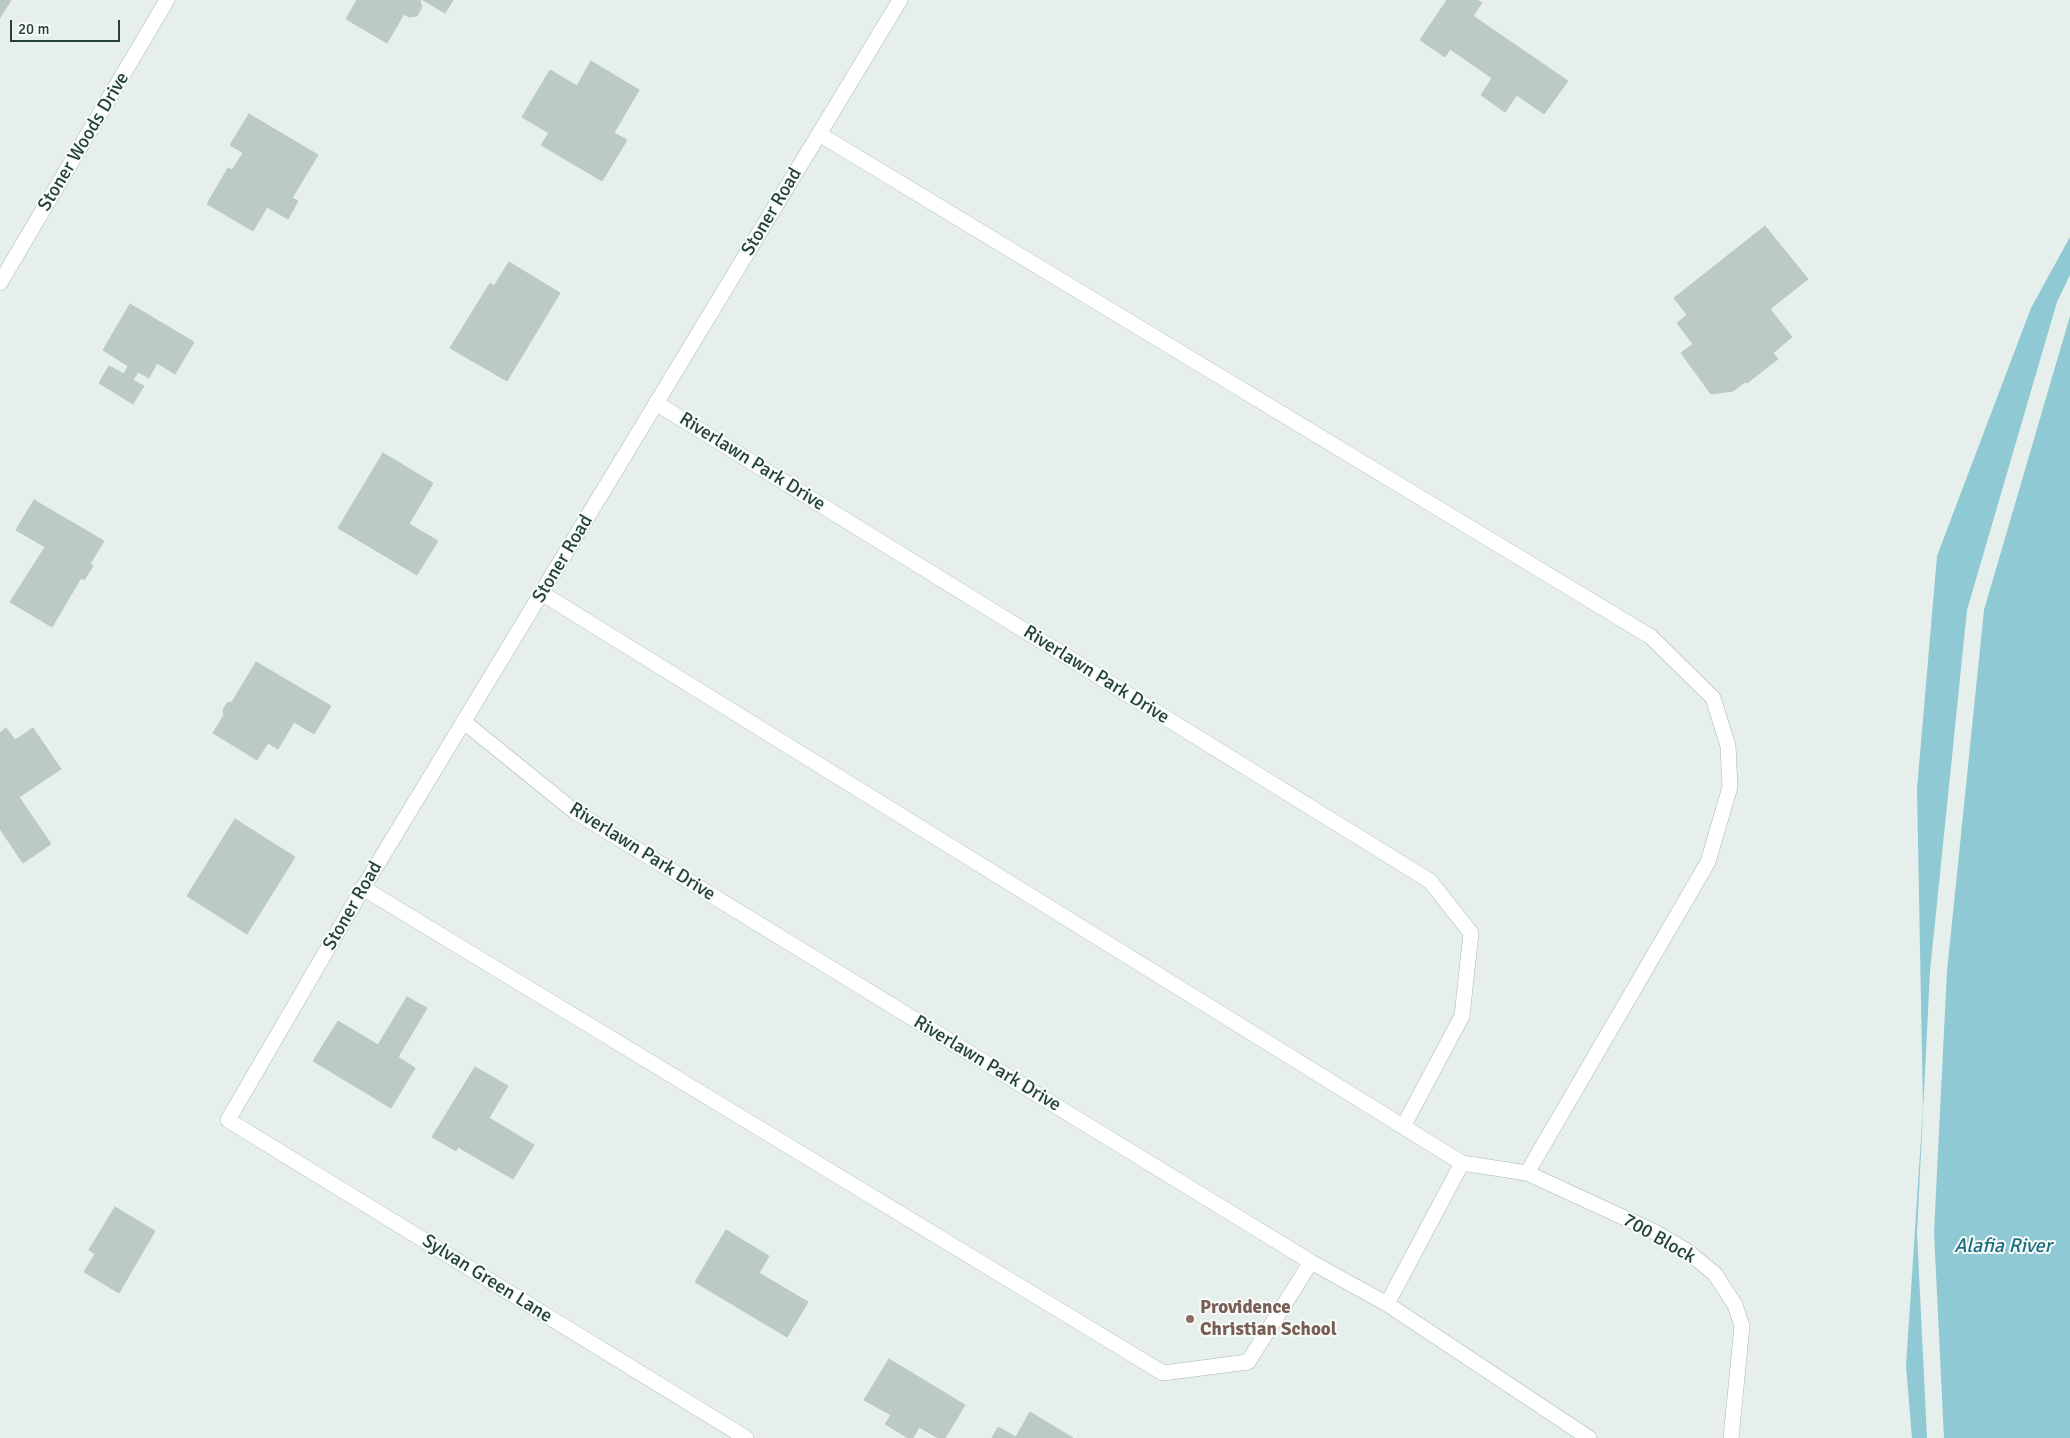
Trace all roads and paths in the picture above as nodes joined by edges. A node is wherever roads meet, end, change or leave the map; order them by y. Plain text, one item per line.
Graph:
1 (167, 0) edge
2 (900, 0) edge
3 (819, 134) junction
4 (0, 283) edge
5 (656, 404) junction
6 (543, 594) junction
7 (464, 722) junction
8 (363, 888) junction
9 (228, 1120) joint
10 (1403, 1127) junction
11 (1462, 1163) junction
12 (1527, 1173) junction
13 (1310, 1262) junction
14 (1387, 1304) junction
15 (746, 1438) edge
16 (1589, 1438) edge
17 (1731, 1438) edge

1 - 4 street, Stoner Woods Drive
2 - 3 street, Stoner Road
3 - 5 street, Stoner Road
3 - 12 street
5 - 6 street, Stoner Road
5 - 10 street, Riverlawn Park Drive
6 - 7 street, Stoner Road
6 - 10 street
7 - 8 street, Stoner Road
7 - 13 street, Riverlawn Park Drive
8 - 9 street, Stoner Road
8 - 13 street
9 - 15 street, Sylvan Green Lane
10 - 11 street
11 - 12 street, 700 Block
11 - 14 street
12 - 17 street, 700 Block
13 - 14 street, Riverlawn Park Drive
14 - 16 street, Riverlawn Park Drive

